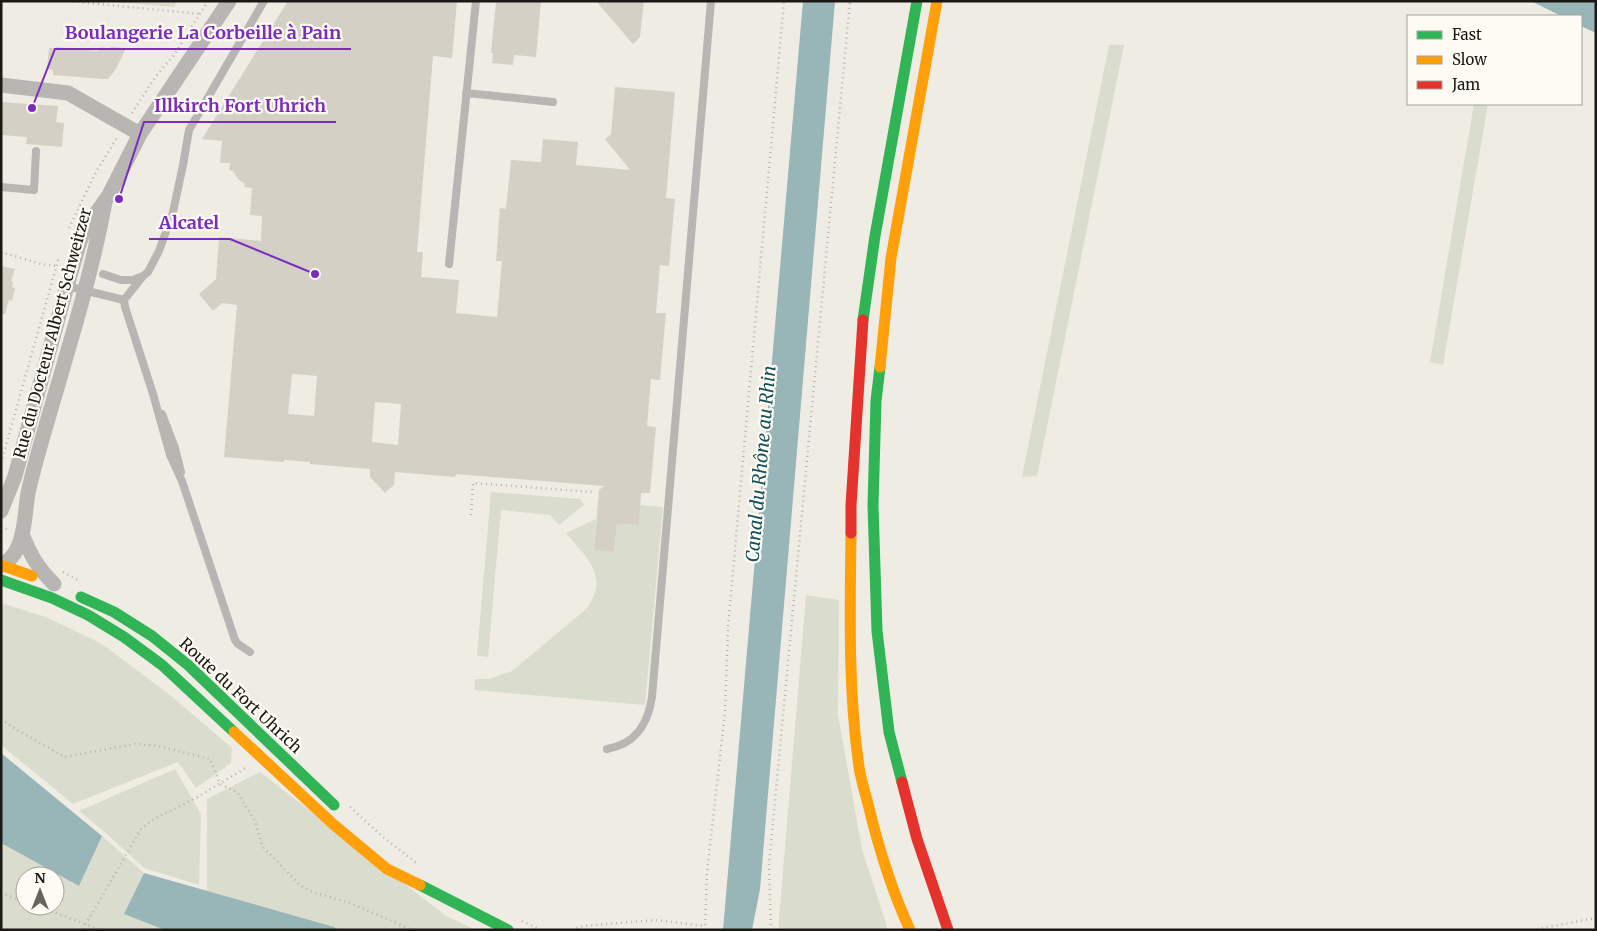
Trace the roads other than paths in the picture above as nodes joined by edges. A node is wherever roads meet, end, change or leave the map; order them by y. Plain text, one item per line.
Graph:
1 (229, 1) edge
2 (264, 1) edge
3 (476, 1) edge
4 (712, 1) edge
5 (917, 1) edge
6 (937, 1) edge
7 (1, 85) edge
8 (466, 93) junction
9 (553, 102) dead end
10 (140, 134) junction
11 (36, 151) dead end
12 (1, 187) edge
13 (105, 201) junction
14 (449, 264) dead end
15 (103, 274) dead end
16 (143, 276) junction
17 (67, 286) junction
18 (84, 290) junction
19 (124, 300) junction
20 (1, 511) edge
21 (22, 534) junction
22 (2, 565) edge
23 (1, 580) edge
24 (63, 588) junction
25 (250, 652) dead end
26 (607, 749) dead end
27 (339, 810) dead end
28 (386, 854) dead end
29 (431, 891) junction
30 (508, 930) edge
31 (910, 930) edge
32 (948, 930) edge

1 - 10 street, Rue du Docteur Albert Schweitzer
2 - 16 lane
3 - 8 lane
4 - 26 lane
5 - 31 main road
6 - 32 main road
7 - 10 street
8 - 9 lane
8 - 14 lane
10 - 13 street, Rue du Docteur Albert Schweitzer
11 - 12 lane
13 - 17 street, Rue du Docteur Albert Schweitzer
13 - 18 street, Rue du Docteur Albert Schweitzer
15 - 16 lane
16 - 19 lane
17 - 18 lane
17 - 20 street, Rue du Docteur Albert Schweitzer
18 - 19 lane
18 - 21 street, Rue du Docteur Albert Schweitzer
19 - 25 lane
21 - 22 street, Rue du Docteur Albert Schweitzer
21 - 24 street
22 - 24 main road, Route du Fort Uhrich
23 - 29 main road, Route du Fort Uhrich
24 - 27 main road, Route du Fort Uhrich
28 - 29 main road, Route du Fort Uhrich
29 - 30 main road, Route du Fort Uhrich

